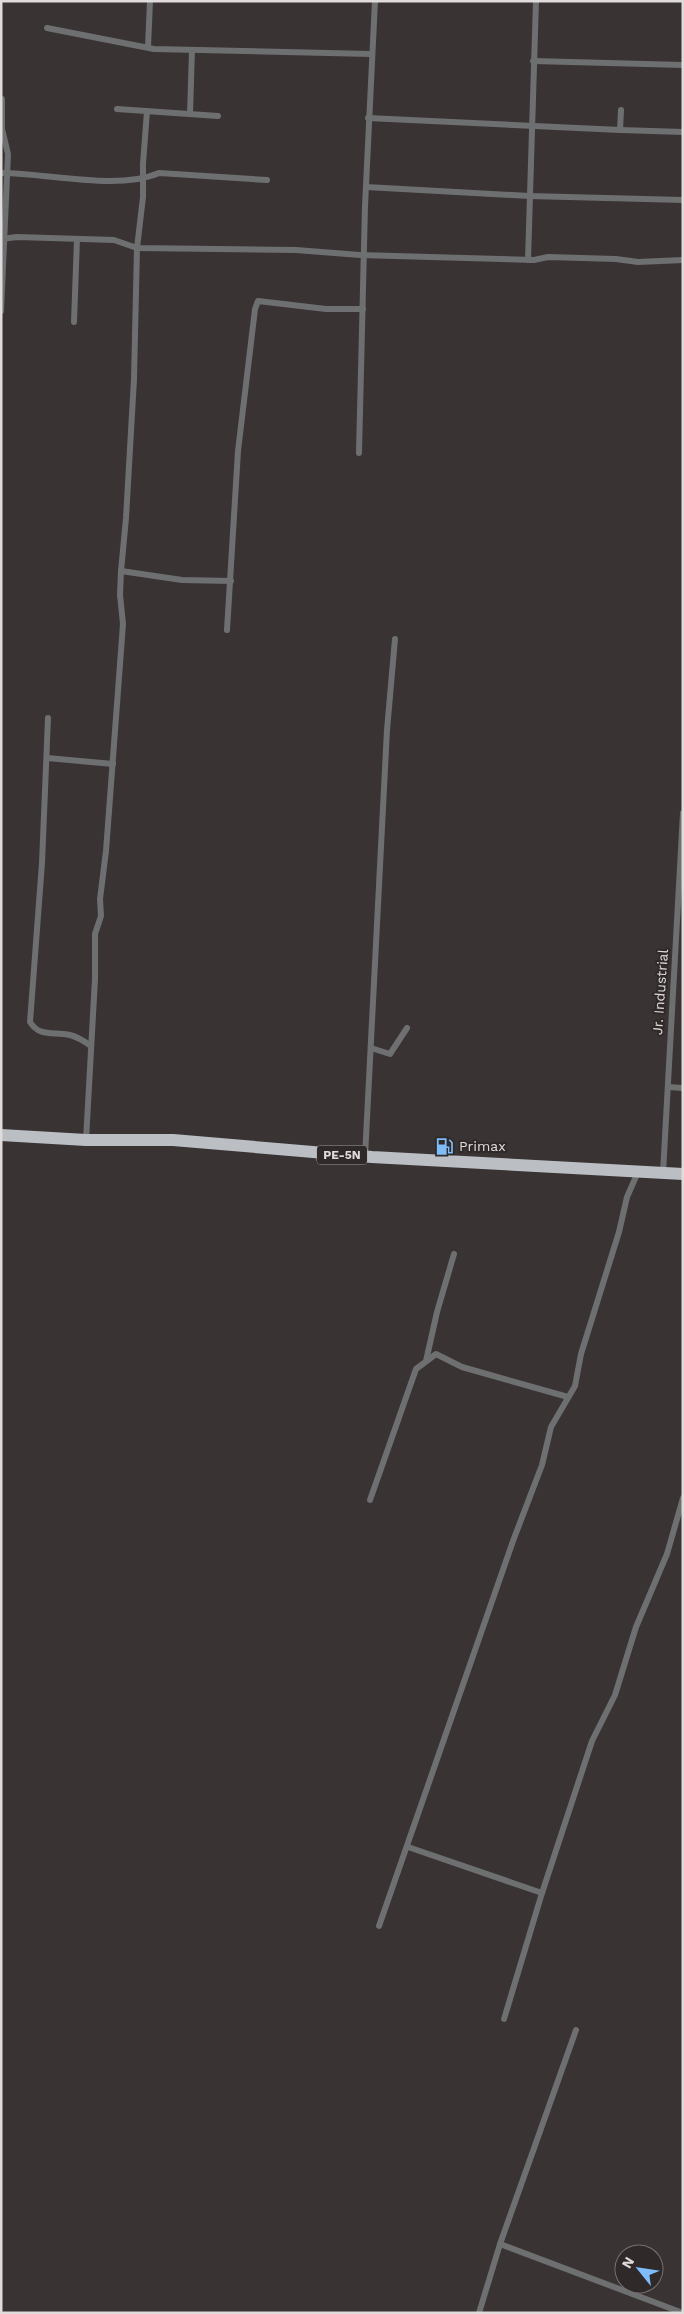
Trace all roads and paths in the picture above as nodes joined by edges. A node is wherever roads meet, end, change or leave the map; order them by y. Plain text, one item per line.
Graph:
1 (150, 1) edge
2 (375, 1) edge
3 (536, 1) edge
4 (48, 28) dead end
5 (148, 48) junction
6 (192, 50) junction
7 (371, 54) junction
8 (533, 61) junction
9 (683, 65) edge
10 (2, 98) edge
11 (117, 109) dead end
12 (621, 110) dead end
13 (147, 111) junction
14 (190, 114) junction
15 (218, 116) dead end
16 (368, 118) junction
17 (531, 127) junction
18 (620, 130) junction
19 (683, 132) edge
20 (4, 173) edge
21 (144, 180) junction
22 (267, 180) dead end
23 (366, 187) junction
24 (530, 196) junction
25 (683, 200) edge
26 (3, 239) edge
27 (77, 239) junction
28 (137, 248) junction
29 (364, 255) junction
30 (528, 260) junction
31 (683, 260) edge
32 (363, 309) junction
33 (1, 311) edge
34 (74, 322) dead end
35 (359, 453) dead end
36 (121, 571) junction
37 (231, 581) junction
38 (227, 630) dead end
39 (395, 639) dead end
40 (48, 718) dead end
41 (47, 758) junction
42 (112, 764) junction
43 (683, 813) edge
44 (407, 1028) dead end
45 (91, 1046) junction
46 (371, 1048) junction
47 (668, 1087) junction
48 (683, 1088) edge
49 (1, 1135) edge
50 (86, 1140) junction
51 (365, 1157) junction
52 (638, 1172) junction
53 (663, 1173) junction
54 (683, 1174) edge
55 (454, 1254) dead end
56 (426, 1361) junction
57 (568, 1397) junction
58 (683, 1498) edge
59 (370, 1500) dead end
60 (408, 1847) junction
61 (542, 1893) junction
62 (379, 1926) dead end
63 (504, 2019) dead end
64 (576, 2030) dead end
65 (500, 2244) junction
66 (662, 2305) junction
67 (480, 2313) edge
68 (659, 2313) edge
69 (683, 2313) edge

1 - 5 street
2 - 7 street
3 - 8 street
4 - 5 street
5 - 6 street
6 - 7 street
6 - 14 street
7 - 16 street
8 - 9 street
8 - 17 street
10 - 20 street
11 - 13 street
12 - 18 street
13 - 14 street
13 - 21 street
14 - 15 street
16 - 17 street
16 - 23 street
17 - 18 street
17 - 24 street
18 - 19 street
20 - 21 street
20 - 26 street
21 - 22 street
21 - 28 street
23 - 24 street
23 - 29 street
24 - 25 street
24 - 30 street
26 - 27 street
26 - 33 street
27 - 28 street
27 - 34 street
28 - 29 street
28 - 36 street
29 - 30 street
29 - 32 street
30 - 31 street
32 - 35 street
32 - 37 street
36 - 37 street
36 - 42 street
37 - 38 street
39 - 46 street
40 - 41 street
41 - 42 street
41 - 45 street
42 - 45 street
43 - 47 street, Jr. Industrial
44 - 46 street
45 - 50 street
46 - 51 street
47 - 48 street
47 - 53 street, Jr. Industrial
49 - 50 highway, PE-5N
50 - 51 highway, PE-5N
51 - 52 highway, PE-5N
52 - 53 highway, PE-5N
52 - 57 street
53 - 54 highway, PE-5N
55 - 56 street
56 - 57 street
56 - 59 street
57 - 60 street
58 - 61 street
60 - 61 street
60 - 62 street
61 - 63 street
64 - 65 street
65 - 66 street
65 - 67 street
66 - 68 street
66 - 69 street

